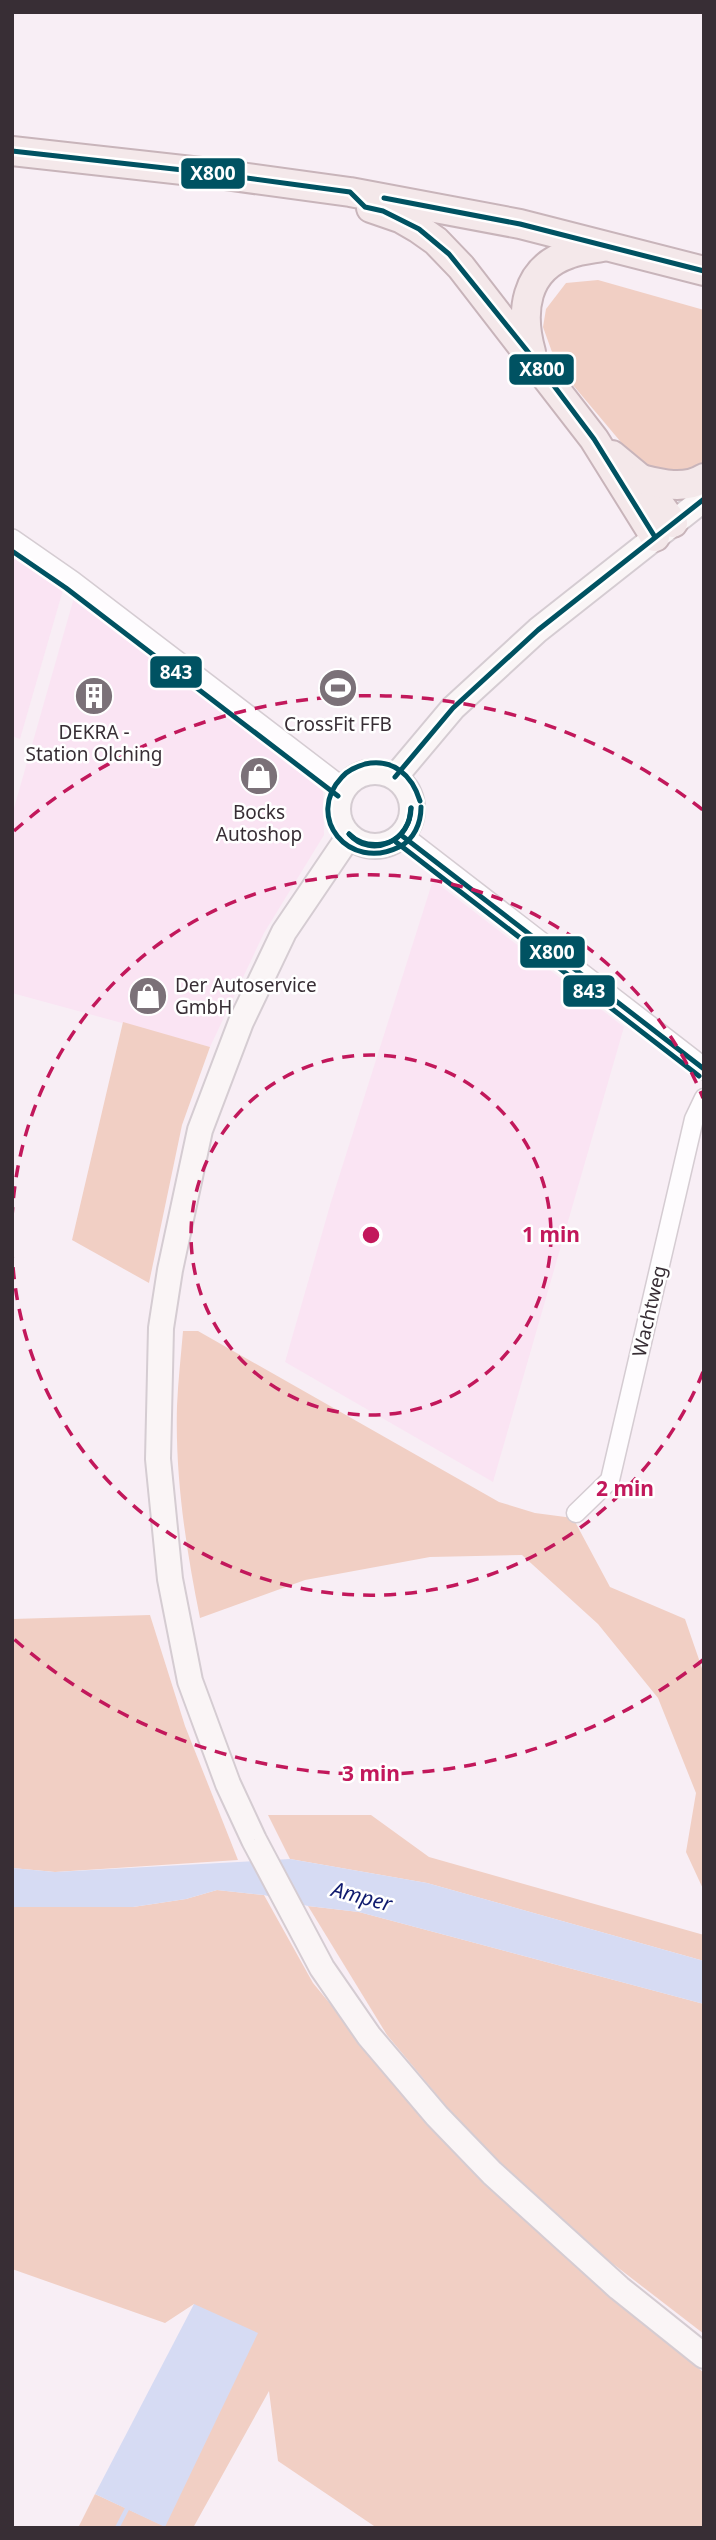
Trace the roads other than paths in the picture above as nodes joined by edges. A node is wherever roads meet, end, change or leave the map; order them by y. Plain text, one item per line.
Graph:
1 (12, 151) edge
2 (350, 192) junction
3 (606, 246) junction
4 (704, 271) edge
5 (533, 358) junction
6 (594, 439) junction
7 (704, 478) edge
8 (641, 479) junction
9 (704, 499) edge
10 (664, 530) junction
11 (12, 540) edge
12 (395, 778) junction
13 (343, 789) junction
14 (401, 835) junction
15 (349, 836) junction
16 (704, 1069) edge
17 (704, 1098) edge
18 (576, 1513) dead end
19 (704, 2356) edge

1 - 2 highway
2 - 3 highway
2 - 5 highway
3 - 4 highway
3 - 5 highway
5 - 6 highway
6 - 8 highway
6 - 10 highway
7 - 8 highway
8 - 10 highway
9 - 10 main road
10 - 12 main road
11 - 13 street
12 - 13 main road
12 - 14 main road
13 - 15 main road
14 - 15 main road
14 - 16 street
15 - 19 main road
17 - 18 street, Wachtweg

